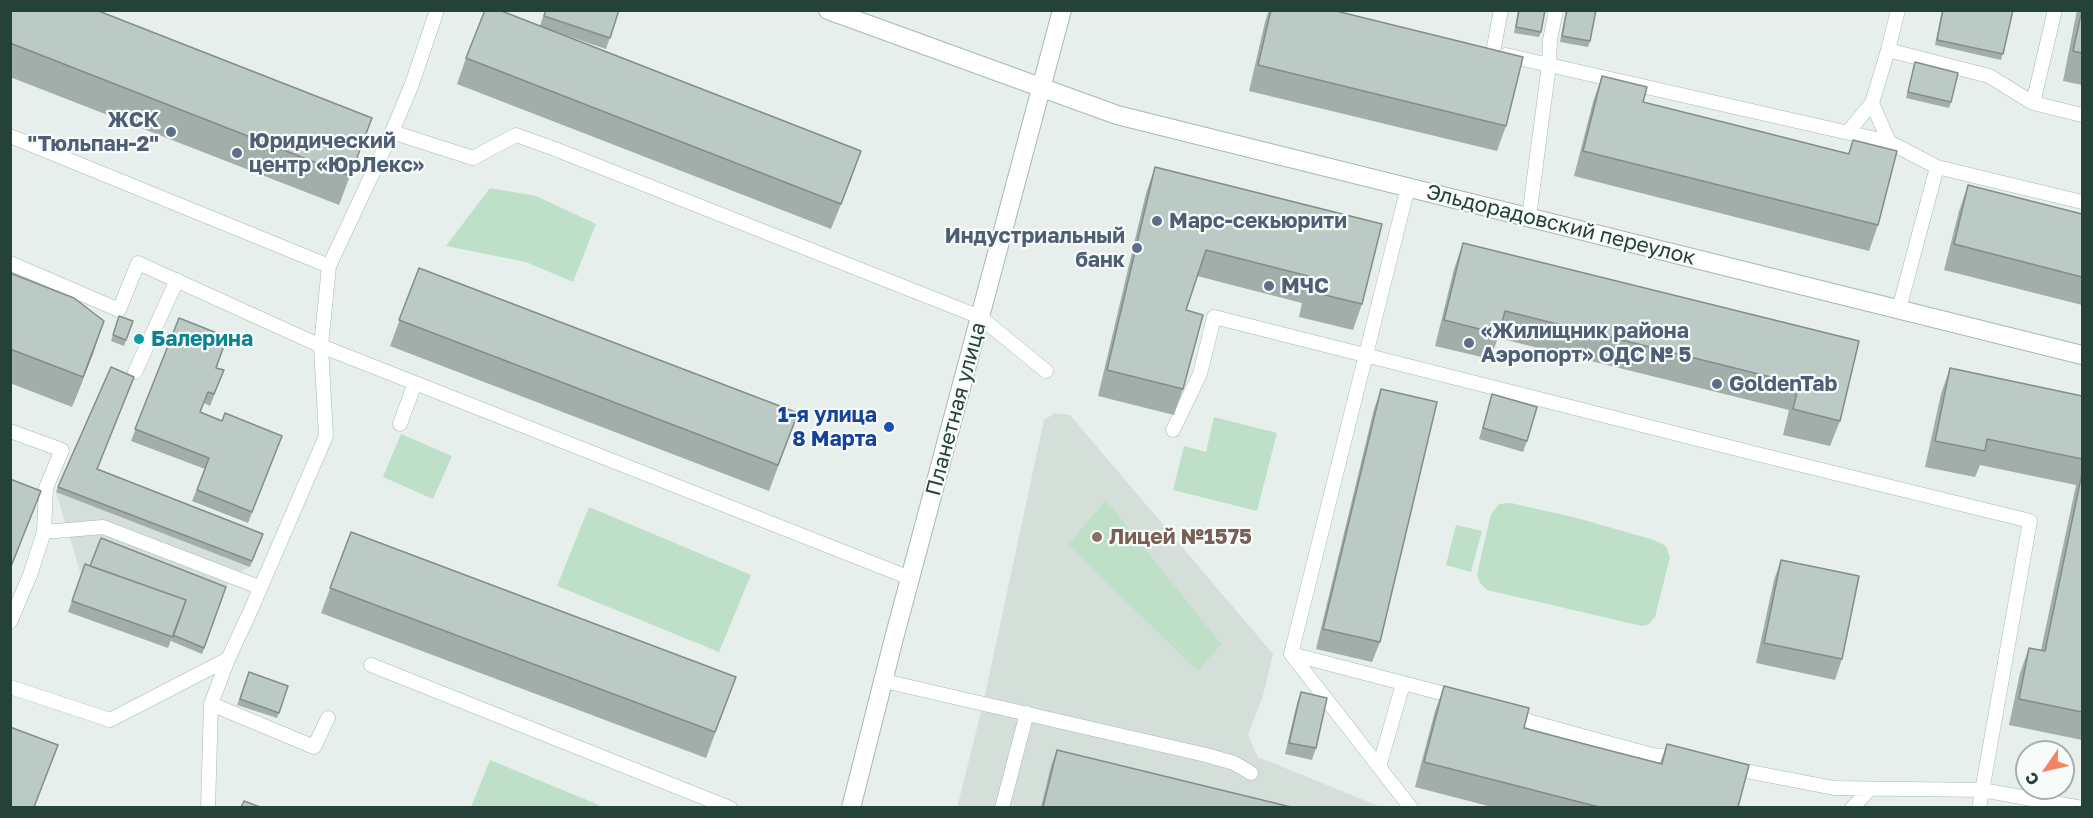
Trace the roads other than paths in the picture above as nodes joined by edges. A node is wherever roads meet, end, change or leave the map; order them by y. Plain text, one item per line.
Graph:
1 (437, 10) edge
2 (828, 10) edge
3 (1062, 10) edge
4 (1501, 10) edge
5 (1556, 10) edge
6 (1898, 10) edge
7 (2055, 10) edge
8 (1476, 48) edge
9 (1888, 50) junction
10 (1493, 52) junction
11 (1549, 64) junction
12 (1041, 88) junction
13 (1872, 103) junction
14 (2033, 103) junction
15 (2082, 115) edge
16 (392, 132) junction
17 (1848, 132) junction
18 (10, 136) edge
19 (1889, 142) junction
20 (1937, 167) junction
21 (1408, 187) junction
22 (2082, 202) edge
23 (1529, 217) junction
24 (10, 263) edge
25 (329, 266) junction
26 (177, 280) junction
27 (1899, 309) junction
28 (980, 317) junction
29 (321, 346) junction
30 (2082, 355) edge
31 (1365, 356) junction
32 (1046, 371) dead end
33 (135, 372) dead end
34 (415, 383) junction
35 (400, 424) dead end
36 (1173, 430) dead end
37 (10, 431) edge
38 (44, 532) junction
39 (910, 578) junction
40 (260, 587) junction
41 (10, 622) edge
42 (1291, 654) junction
43 (228, 659) junction
44 (371, 665) dead end
45 (884, 681) junction
46 (1403, 684) junction
47 (10, 687) edge
48 (1467, 699) edge
49 (211, 704) junction
50 (1499, 706) edge
51 (1027, 713) junction
52 (328, 718) dead end
53 (1691, 760) edge
54 (1722, 766) edge
55 (1379, 767) junction
56 (1251, 773) dead end
57 (1870, 789) junction
58 (1982, 790) junction
59 (212, 806) edge
60 (730, 807) edge
61 (851, 807) edge
62 (1002, 807) edge
63 (1411, 807) edge
64 (1852, 807) edge
65 (1979, 807) edge
66 (2082, 807) edge

1 - 16 lane
2 - 12 street
3 - 12 street, Планетная улица
4 - 10 lane
5 - 11 lane
6 - 9 lane
7 - 14 lane
8 - 10 lane
9 - 13 lane
9 - 14 lane
10 - 11 lane
11 - 17 lane
11 - 23 lane
12 - 21 street, Эльдорадовский переулок
12 - 28 street, Планетная улица
13 - 17 lane
13 - 19 lane
14 - 15 lane
16 - 25 lane
16 - 28 lane
17 - 19 lane
18 - 25 lane
19 - 20 lane
20 - 22 lane
20 - 27 lane
21 - 23 street, Эльдорадовский переулок
21 - 31 lane
23 - 27 street, Эльдорадовский переулок
24 - 26 lane
25 - 29 lane
26 - 29 lane
26 - 33 lane
27 - 30 street, Эльдорадовский переулок
28 - 32 lane
28 - 39 street, Планетная улица
29 - 34 lane
29 - 40 lane
31 - 36 lane
31 - 42 lane
31 - 58 lane
34 - 35 lane
34 - 39 lane
37 - 38 lane
38 - 40 lane
38 - 41 lane
39 - 45 street, Планетная улица
40 - 43 lane
42 - 46 lane
42 - 55 lane
43 - 47 lane
43 - 49 lane
44 - 60 lane
45 - 51 lane
45 - 61 street, Планетная улица
46 - 48 lane
46 - 55 lane
49 - 52 lane
49 - 59 lane
50 - 53 lane
51 - 56 lane
51 - 62 lane
54 - 57 lane
55 - 63 lane
57 - 58 lane
57 - 64 lane
58 - 65 lane
58 - 66 lane

